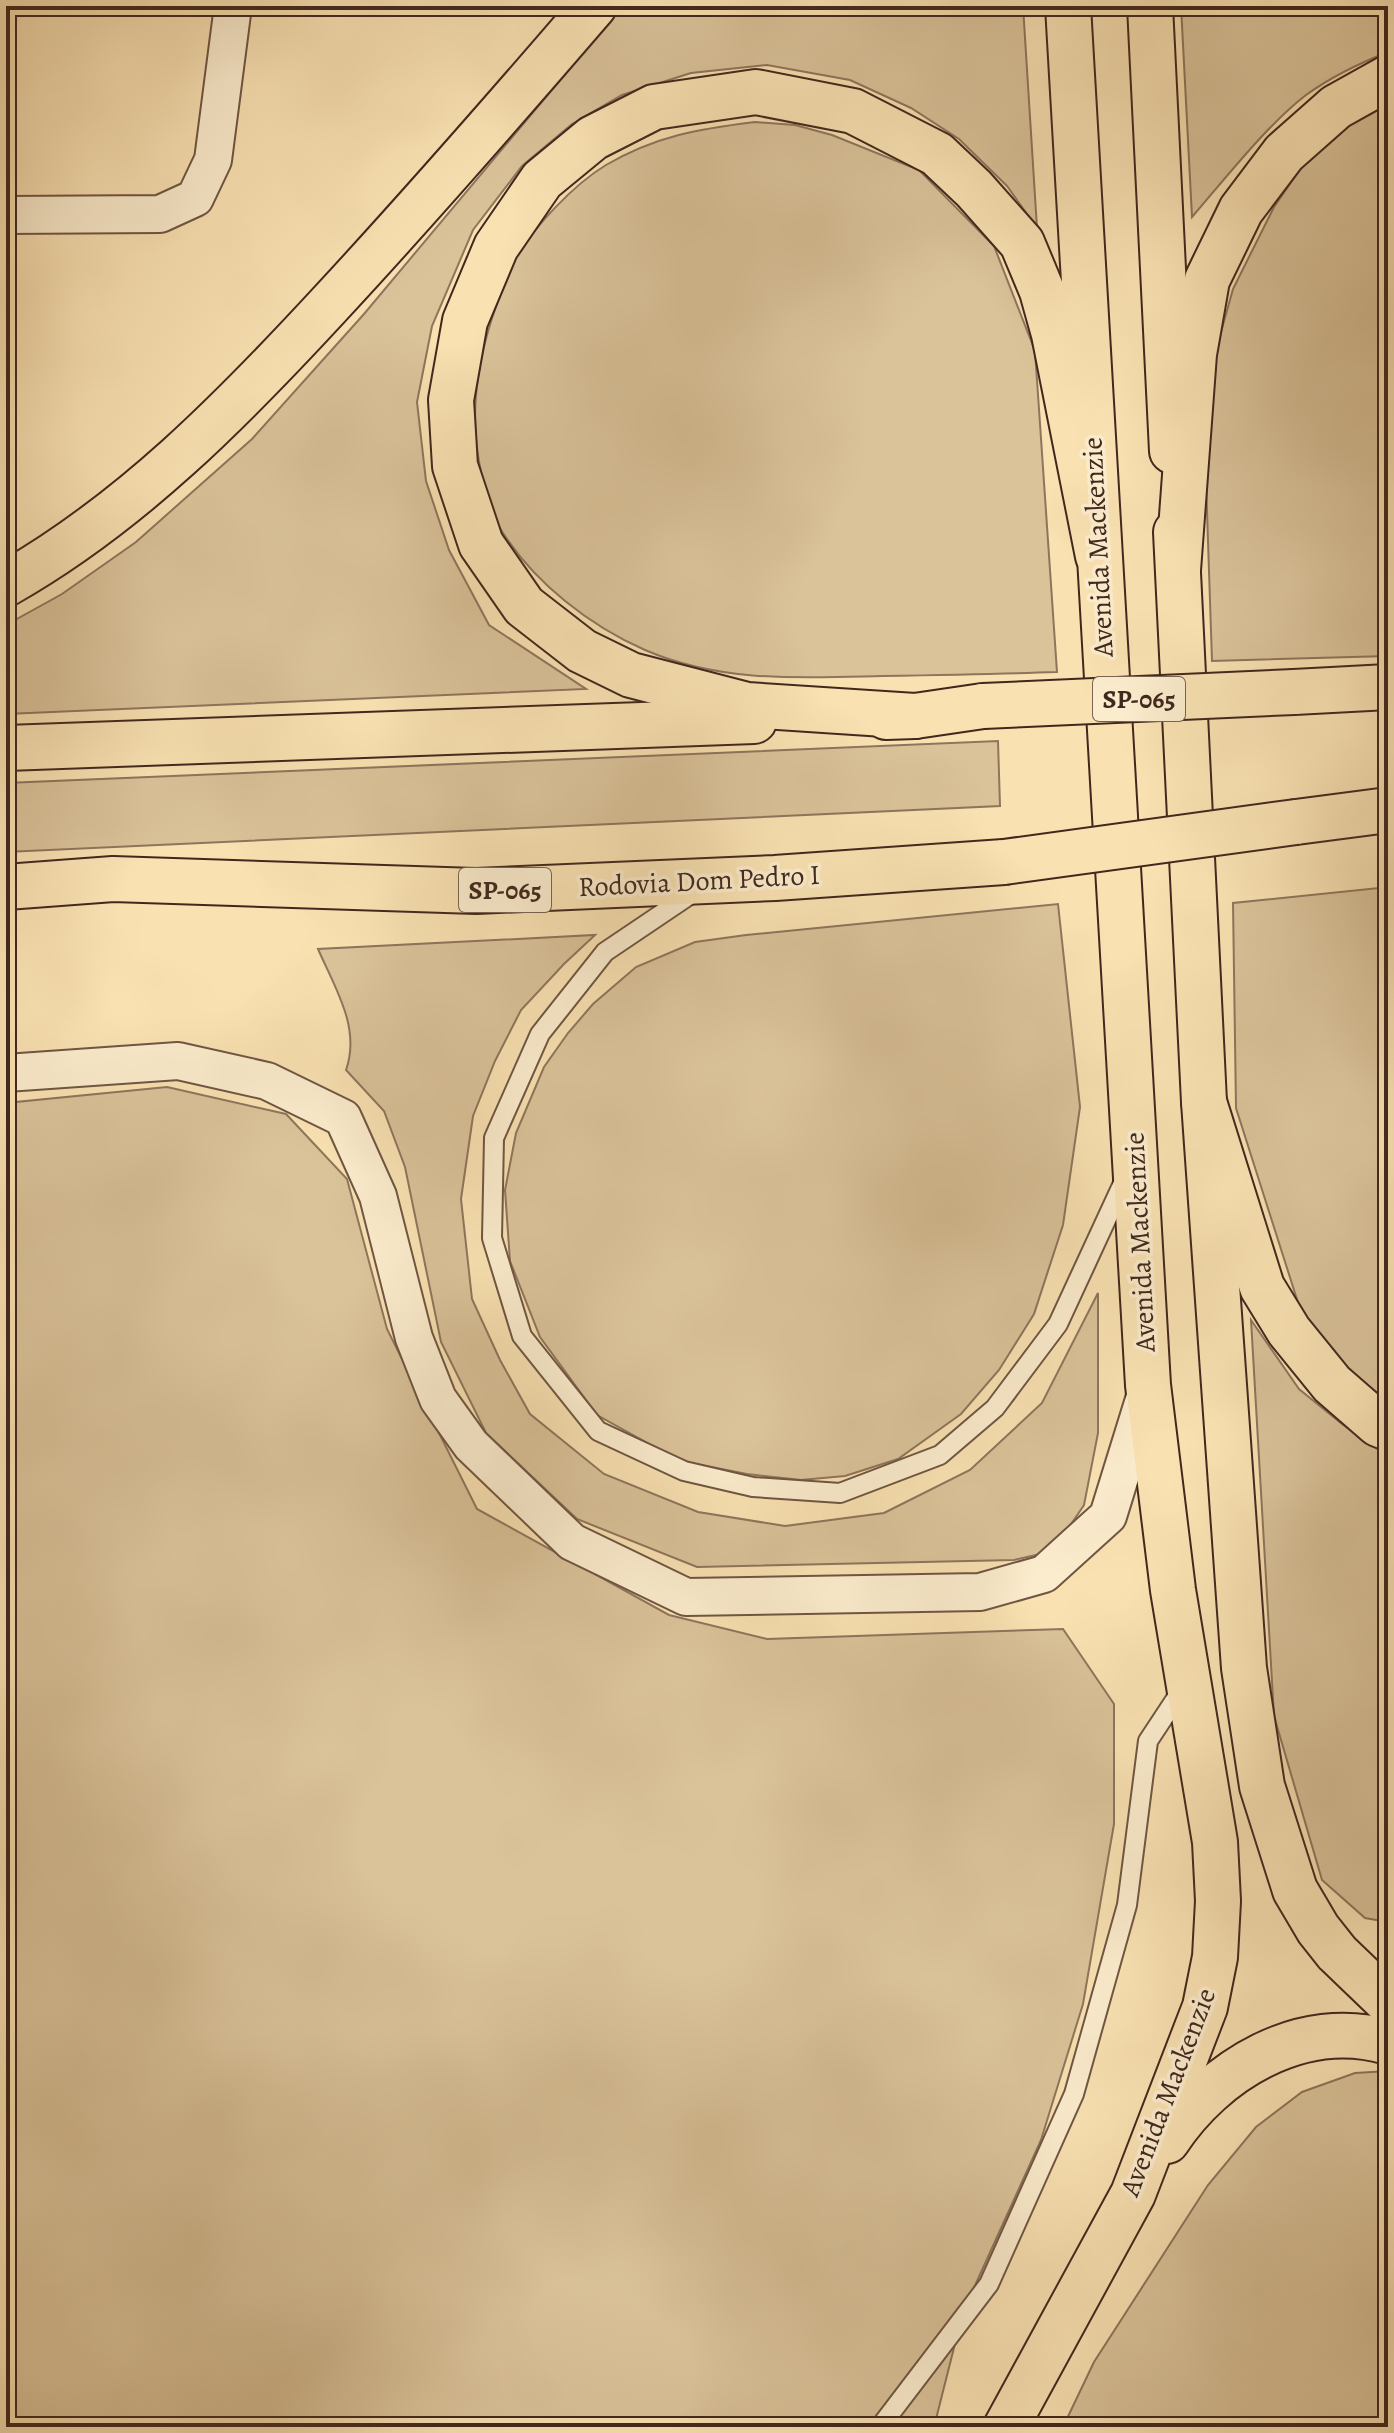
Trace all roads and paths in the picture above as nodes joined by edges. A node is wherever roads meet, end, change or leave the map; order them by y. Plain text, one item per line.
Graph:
1 (233, 6) edge
2 (594, 6) edge
3 (1068, 6) edge
4 (1150, 6) edge
5 (1388, 78) edge
6 (6, 215) edge
7 (1098, 556) junction
8 (1178, 570) junction
9 (6, 584) edge
10 (1388, 687) edge
11 (915, 716) junction
12 (6, 748) edge
13 (1388, 810) edge
14 (711, 881) junction
15 (6, 887) edge
16 (6, 1073) edge
17 (1204, 1102) junction
18 (1135, 1158) junction
19 (1148, 1385) junction
20 (1388, 1428) edge
21 (1187, 1682) junction
22 (1388, 2002) edge
23 (1388, 2042) edge
24 (1133, 2194) junction
25 (880, 2427) edge
26 (1006, 2427) edge

1 - 6 street
2 - 9 main road
3 - 7 main road, Avenida Mackenzie
4 - 8 main road
5 - 8 main road
7 - 11 main road
7 - 18 main road, Avenida Mackenzie
8 - 17 main road
10 - 11 main road, SP-065, bridge
11 - 12 main road, SP-065
13 - 14 main road, Rodovia Dom Pedro I / SP-065, bridge
14 - 15 main road, Rodovia Dom Pedro I / SP-065
14 - 18 lane
16 - 19 street
17 - 20 main road
17 - 22 main road
18 - 19 main road, Avenida Mackenzie
19 - 21 main road, Avenida Mackenzie
21 - 24 main road, Avenida Mackenzie
21 - 25 lane
23 - 24 main road
24 - 26 main road, Avenida Mackenzie

